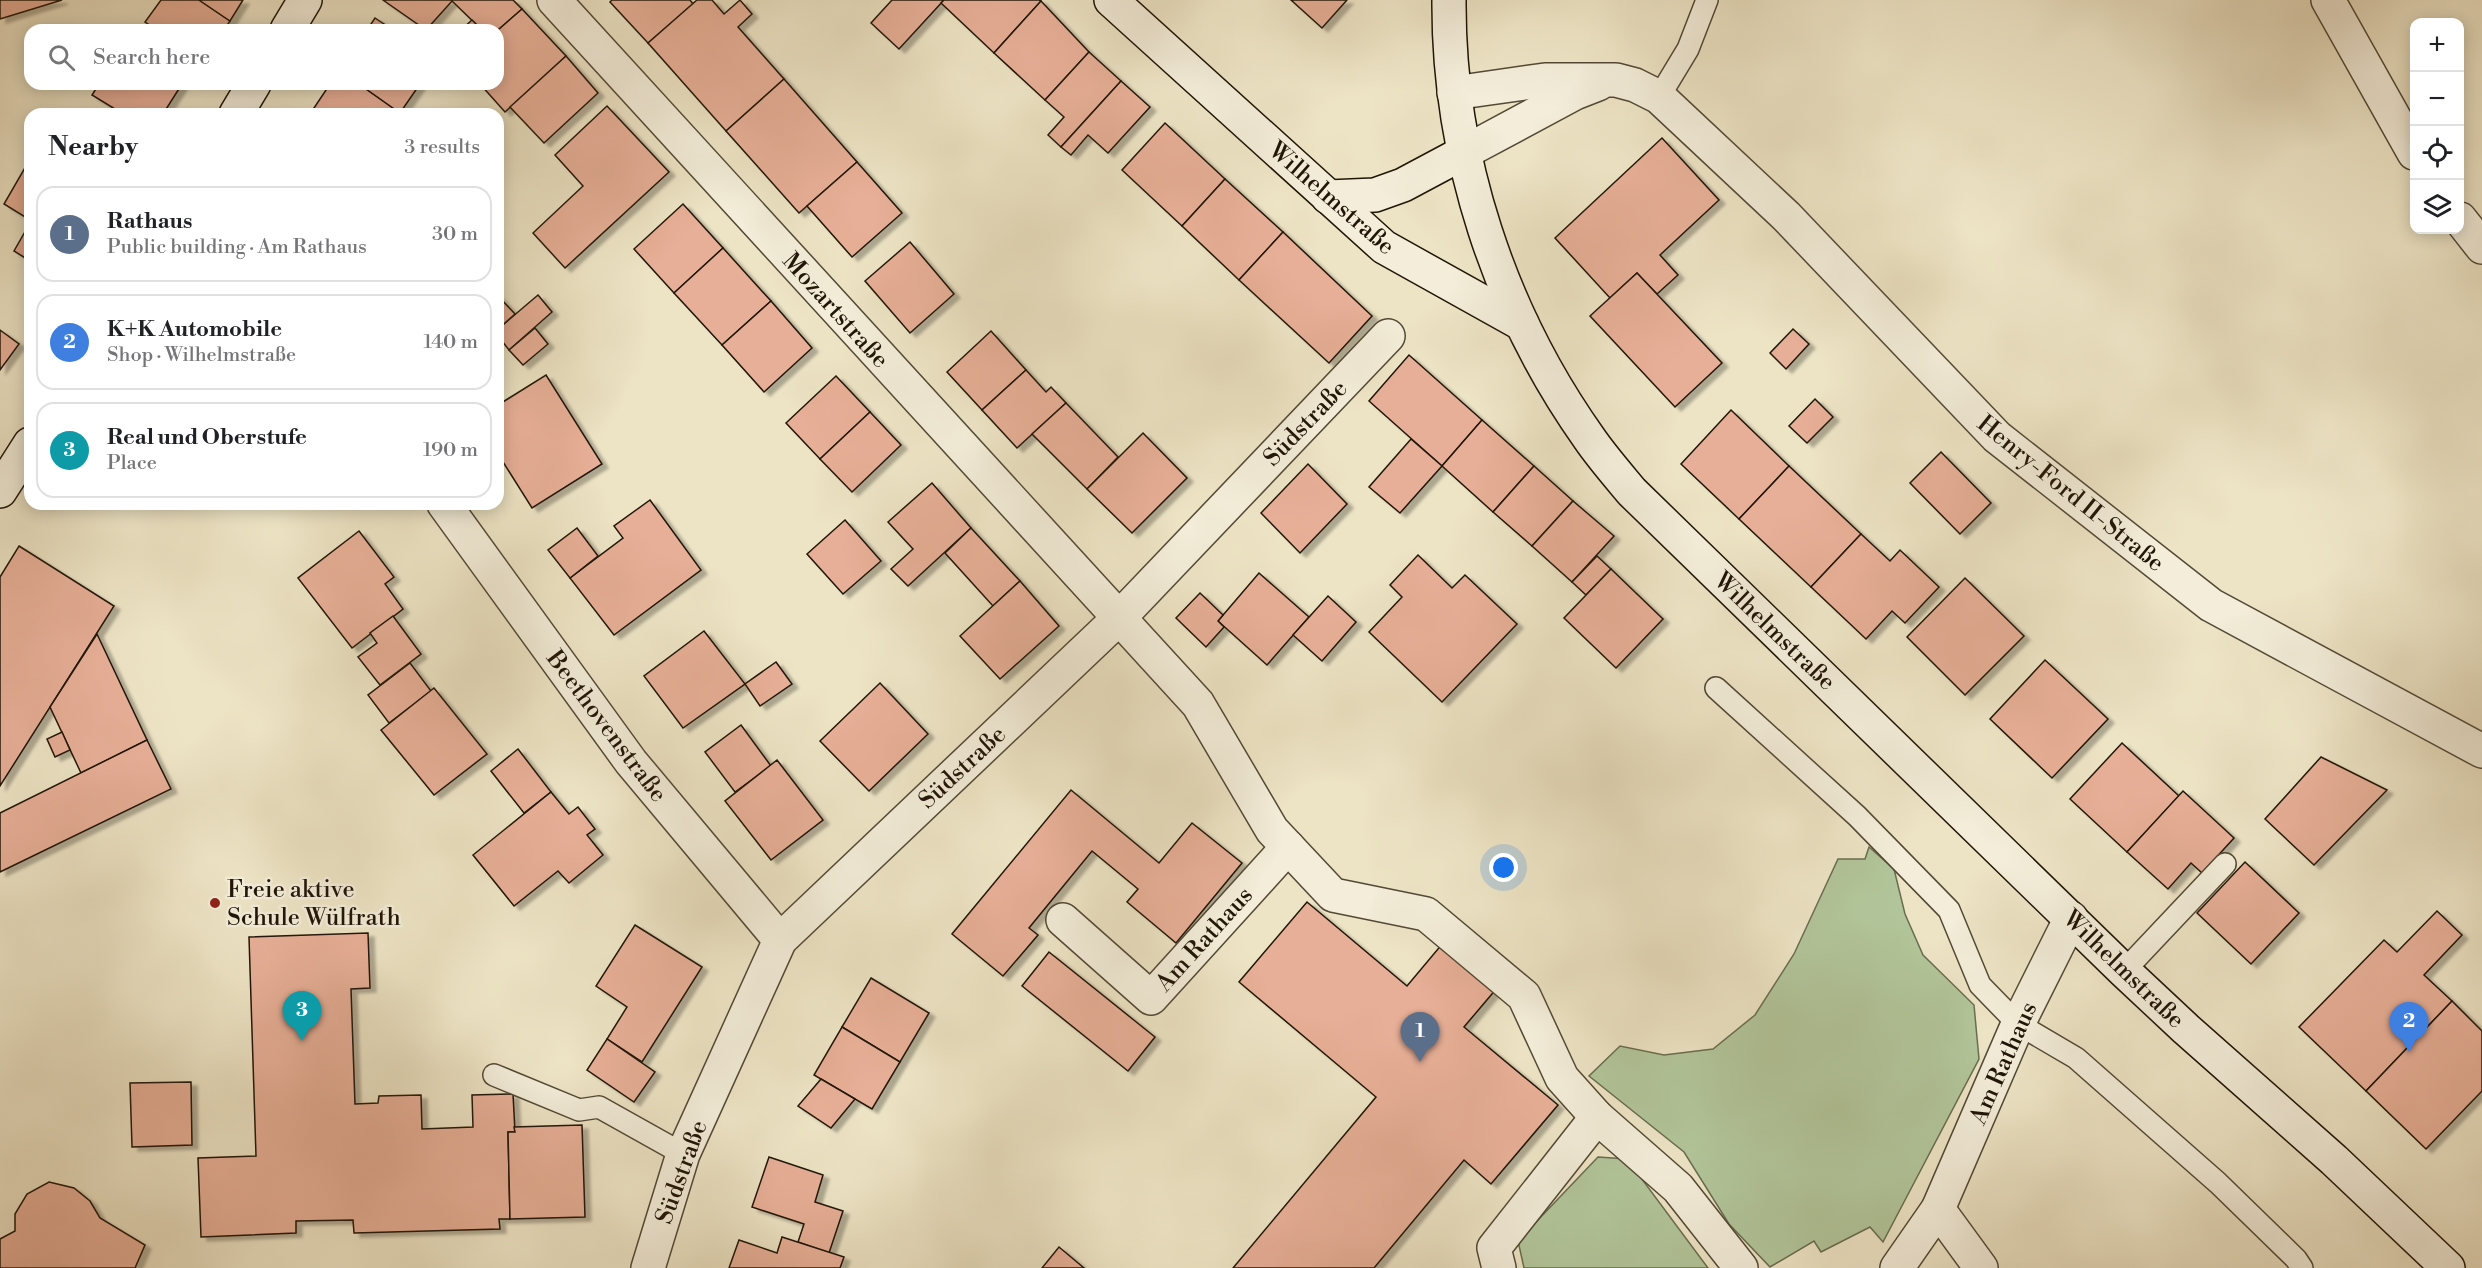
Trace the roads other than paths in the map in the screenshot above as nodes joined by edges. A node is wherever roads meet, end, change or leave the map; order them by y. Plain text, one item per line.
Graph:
1 (305, 0) edge
2 (554, 0) edge
3 (1112, 0) edge
4 (1449, 0) edge
5 (1707, 0) edge
6 (2328, 0) edge
7 (291, 24) edge
8 (1604, 81) junction
9 (250, 90) edge
10 (1454, 93) junction
11 (1659, 98) junction
12 (240, 108) edge
13 (2410, 144) edge
14 (1463, 153) junction
15 (1328, 197) junction
16 (2464, 224) edge
17 (2482, 247) edge
18 (1522, 324) junction
19 (1388, 336) dead end
20 (24, 453) edge
21 (0, 491) edge
22 (448, 510) edge
23 (1118, 619) junction
24 (1716, 688) dead end
25 (2482, 751) edge
26 (1288, 847) junction
27 (2225, 864) dead end
28 (2071, 918) junction
29 (1064, 920) dead end
30 (780, 940) junction
31 (2124, 970) junction
32 (2018, 1024) junction
33 (494, 1075) dead end
34 (1597, 1117) junction
35 (683, 1154) junction
36 (1938, 1209) junction
37 (648, 1268) edge
38 (1499, 1268) edge
39 (1741, 1268) edge
40 (1897, 1268) edge
41 (1981, 1268) edge
42 (2302, 1268) edge
43 (2448, 1268) edge

1 - 7 street
2 - 23 street, Mozartstraße
3 - 15 street, Wilhelmstraße
4 - 10 street
5 - 11 lane
6 - 13 street
8 - 10 street, Henry-Ford II-Straße
8 - 11 street, Henry-Ford II-Straße
8 - 14 street, Henry-Ford II-Straße
9 - 12 street
10 - 14 street
11 - 25 street, Henry-Ford II-Straße
14 - 15 street, Henry-Ford II-Straße
14 - 18 street
15 - 18 street, Wilhelmstraße
16 - 17 street
18 - 28 street, Wilhelmstraße
19 - 23 street, Südstraße
20 - 21 street
22 - 30 street, Beethovenstraße
23 - 26 street
23 - 30 street, Südstraße
24 - 32 lane
26 - 29 street, Am Rathaus
26 - 34 street
27 - 31 lane
28 - 31 street, Wilhelmstraße
28 - 32 street, Am Rathaus
30 - 35 street, Südstraße
31 - 43 street, Wilhelmstraße
32 - 36 street, Am Rathaus
32 - 42 lane
33 - 35 lane
34 - 38 street
34 - 39 street
35 - 37 street, Südstraße
36 - 40 street, Am Rathaus
36 - 41 street

